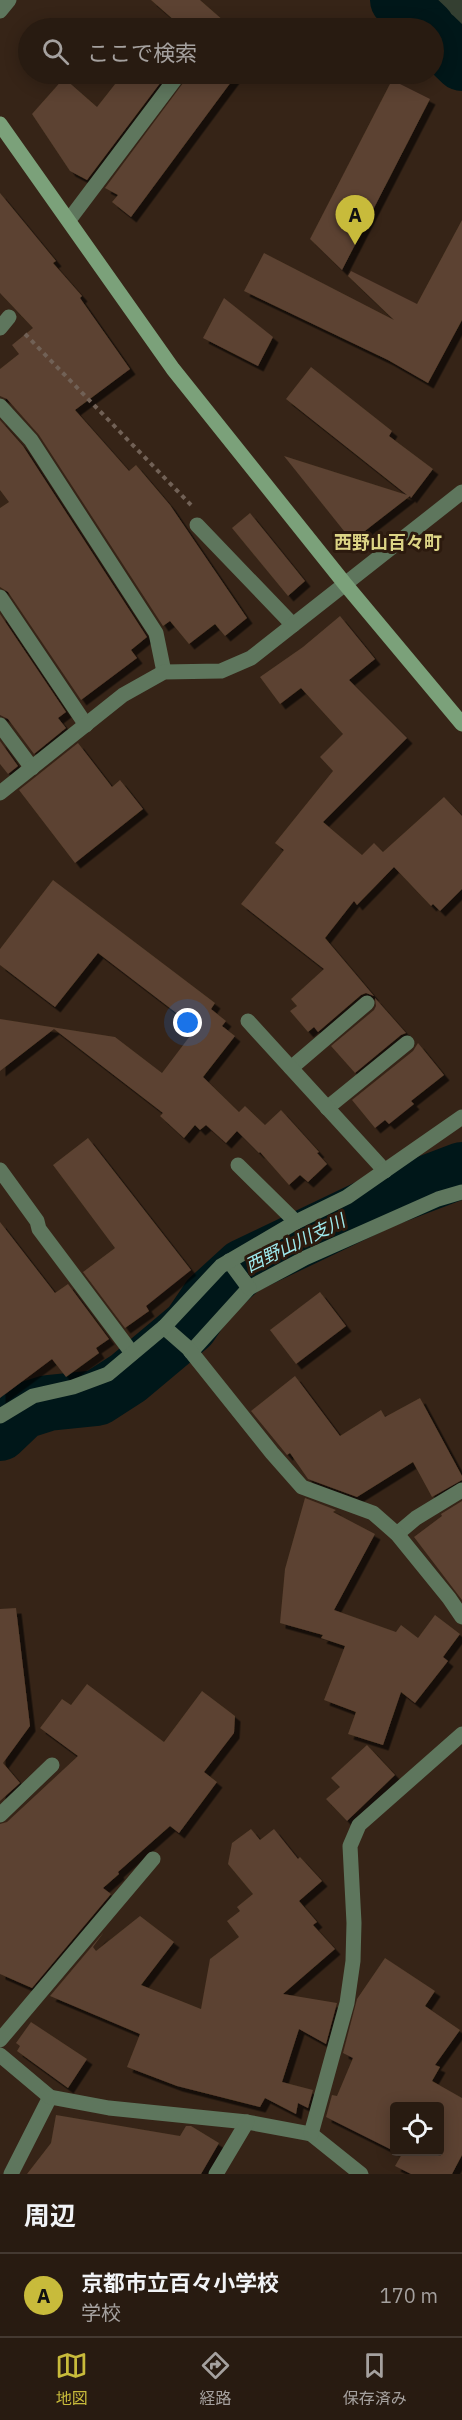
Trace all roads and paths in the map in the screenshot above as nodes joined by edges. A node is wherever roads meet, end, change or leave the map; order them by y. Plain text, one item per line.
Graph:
1 (9, 0) edge
2 (0, 10) edge
3 (171, 84) edge
4 (0, 124) edge
5 (69, 220) junction
6 (4, 322) edge
7 (0, 406) edge
8 (462, 492) edge
9 (197, 525) joint
10 (345, 584) junction
11 (0, 597) edge
12 (293, 625) junction
13 (164, 672) junction
14 (462, 724) edge
15 (0, 725) edge
16 (86, 725) junction
17 (32, 768) junction
18 (0, 793) edge
19 (368, 1003) dead end
20 (248, 1021) dead end
21 (407, 1043) dead end
22 (291, 1068) junction
23 (327, 1108) junction
24 (462, 1117) edge
25 (238, 1165) dead end
26 (0, 1170) edge
27 (385, 1171) junction
28 (462, 1192) edge
29 (296, 1222) junction
30 (230, 1262) junction
31 (249, 1288) junction
32 (164, 1327) junction
33 (191, 1352) junction
34 (132, 1353) junction
35 (0, 1415) edge
36 (462, 1490) edge
37 (397, 1534) junction
38 (462, 1617) edge
39 (462, 1734) edge
40 (52, 1765) dead end
41 (0, 1815) edge
42 (153, 1859) dead end
43 (0, 2040) edge
44 (0, 2055) edge
45 (50, 2097) junction
46 (248, 2121) junction
47 (311, 2134) junction
48 (11, 2174) edge
49 (216, 2174) edge
50 (362, 2174) edge

1 - 2 street
3 - 5 street
4 - 5 street
5 - 10 street
6 - 9 path
7 - 13 street
8 - 10 street
9 - 12 street
10 - 12 street
10 - 14 street
11 - 16 street
12 - 13 street
13 - 16 street
15 - 17 street
16 - 17 street
17 - 18 street
19 - 22 street
20 - 22 street
21 - 23 street
22 - 23 street
23 - 27 street
24 - 27 street
25 - 29 street
26 - 34 street
27 - 29 street
28 - 31 street
29 - 30 street
30 - 31 street
30 - 32 street
31 - 33 street
32 - 33 street
32 - 34 street
33 - 37 street
34 - 35 street
36 - 37 street
37 - 38 street
39 - 47 street
40 - 41 street
42 - 43 street
44 - 45 street
45 - 46 street
45 - 48 street
46 - 47 street
46 - 49 street
47 - 50 street

